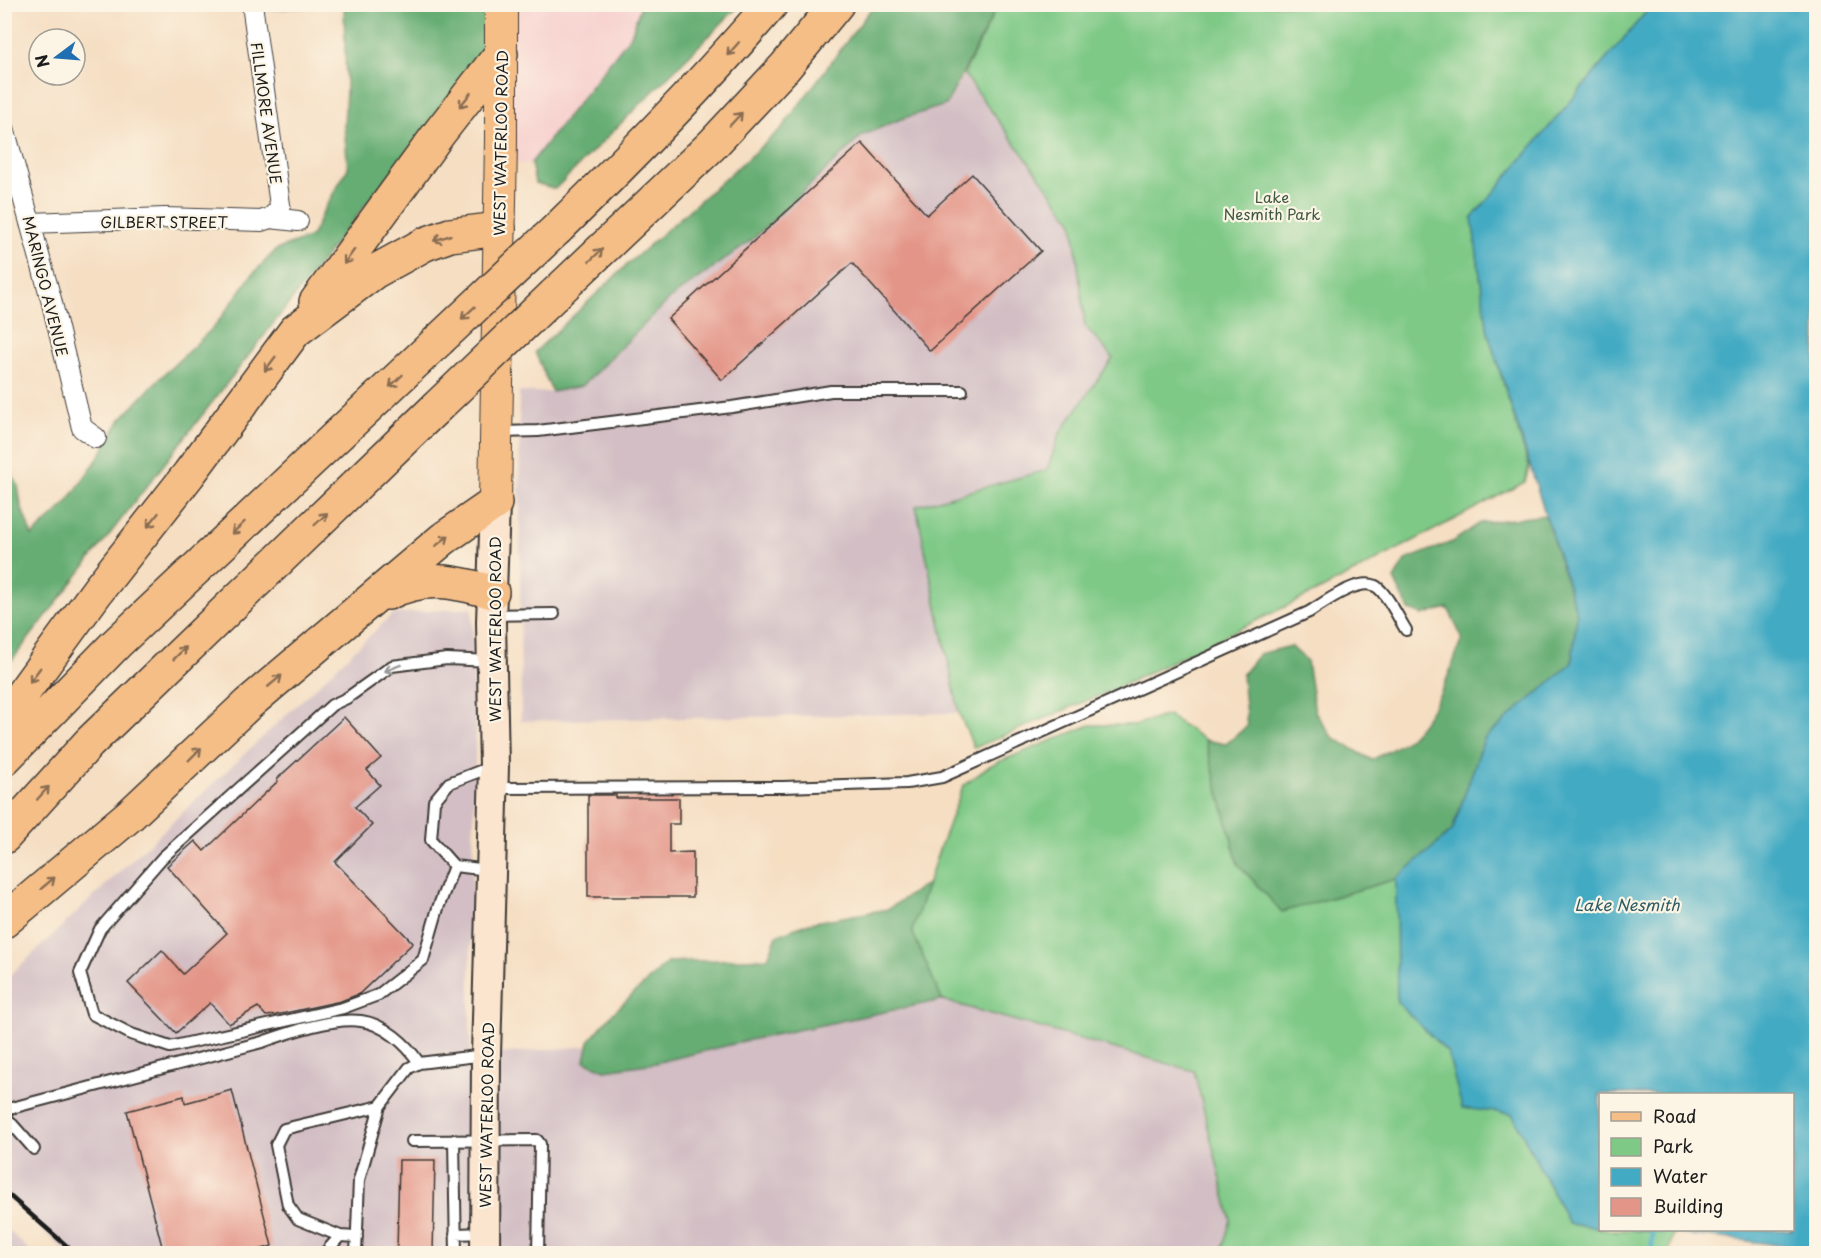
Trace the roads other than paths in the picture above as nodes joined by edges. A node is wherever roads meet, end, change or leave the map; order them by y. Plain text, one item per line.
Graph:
1 (252, 4) edge
2 (501, 4) edge
3 (771, 4) edge
4 (837, 4) edge
5 (501, 54) junction
6 (4, 128) edge
7 (270, 218) junction
8 (298, 221) dead end
9 (30, 223) junction
10 (499, 229) junction
11 (295, 331) junction
12 (962, 391) dead end
13 (496, 432) junction
14 (96, 438) dead end
15 (495, 503) junction
16 (492, 604) junction
17 (365, 606) junction
18 (554, 614) dead end
19 (1406, 630) dead end
20 (492, 661) junction
21 (4, 719) edge
22 (4, 759) edge
23 (494, 777) junction
24 (4, 837) edge
25 (454, 866) junction
26 (490, 870) junction
27 (4, 921) edge
28 (486, 1055) junction
29 (419, 1063) junction
30 (380, 1106) junction
31 (4, 1110) edge
32 (4, 1115) edge
33 (454, 1140) junction
34 (485, 1140) junction
35 (412, 1141) dead end
36 (34, 1149) dead end
37 (455, 1233) junction
38 (340, 1236) junction
39 (357, 1237) junction
40 (485, 1243) edge
41 (324, 1254) edge
42 (356, 1254) edge
43 (456, 1254) edge
44 (538, 1254) edge

1 - 7 street, FILLMORE AVENUE
2 - 5 main road, WEST WATERLOO ROAD
3 -> 22 highway, bridge
24 -> 4 highway, bridge
5 - 10 main road, WEST WATERLOO ROAD
5 -> 11 highway
6 - 9 street, MARINGO AVENUE
7 - 8 street, GILBERT STREET
7 - 9 street, GILBERT STREET
9 - 14 street, MARINGO AVENUE
10 -> 11 highway
10 - 13 main road, WEST WATERLOO ROAD
11 -> 21 highway
12 - 13 lane
13 - 15 main road, WEST WATERLOO ROAD
15 - 16 main road, WEST WATERLOO ROAD
17 -> 15 highway
16 - 17 highway
16 - 18 lane
16 - 20 main road, WEST WATERLOO ROAD
27 -> 17 highway
19 - 23 lane
20 - 23 main road, WEST WATERLOO ROAD
20 -> 25 lane
23 - 25 lane
23 - 26 main road, WEST WATERLOO ROAD
25 - 26 lane
26 - 28 main road, WEST WATERLOO ROAD
28 - 29 lane
28 - 34 main road, WEST WATERLOO ROAD
29 - 30 lane
29 - 31 lane
30 - 38 lane
30 - 39 lane
32 - 36 lane
33 - 34 lane
33 - 35 lane
33 - 37 lane
34 - 40 main road, WEST WATERLOO ROAD
34 - 44 lane
37 - 40 lane
37 - 43 lane
38 - 39 lane
38 - 41 lane
39 - 42 lane

